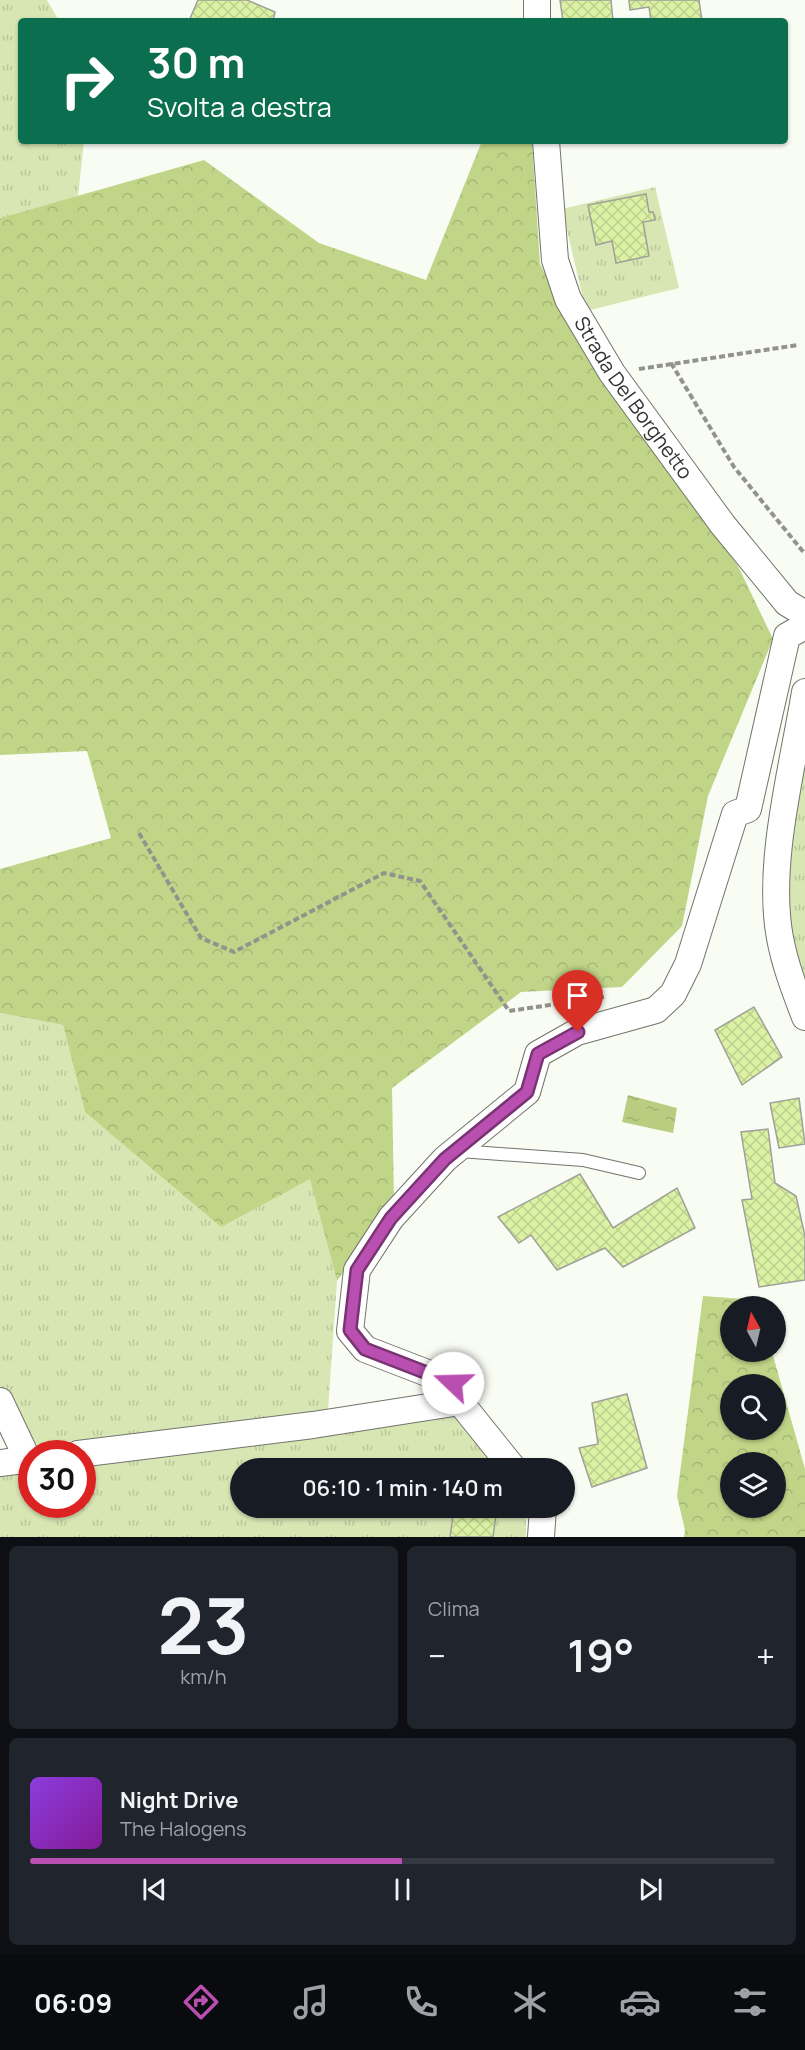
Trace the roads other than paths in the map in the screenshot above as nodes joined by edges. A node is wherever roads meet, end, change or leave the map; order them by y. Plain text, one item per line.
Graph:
1 (537, 0) edge
2 (537, 18) edge
3 (546, 144) edge
4 (805, 614) edge
5 (805, 626) edge
6 (805, 692) edge
7 (805, 1017) edge
8 (455, 1150) junction
9 (639, 1173) dead end
10 (0, 1401) edge
11 (460, 1402) junction
12 (20, 1440) edge
13 (96, 1452) edge
14 (505, 1458) edge
15 (18, 1461) edge
16 (0, 1463) edge
17 (542, 1518) edge
18 (541, 1537) edge

1 - 2 street
3 - 4 street, Strada Del Borghetto
5 - 8 street
6 - 7 street
8 - 9 lane
8 - 11 street
10 - 12 street
11 - 13 street
11 - 14 street
15 - 16 street
17 - 18 street

